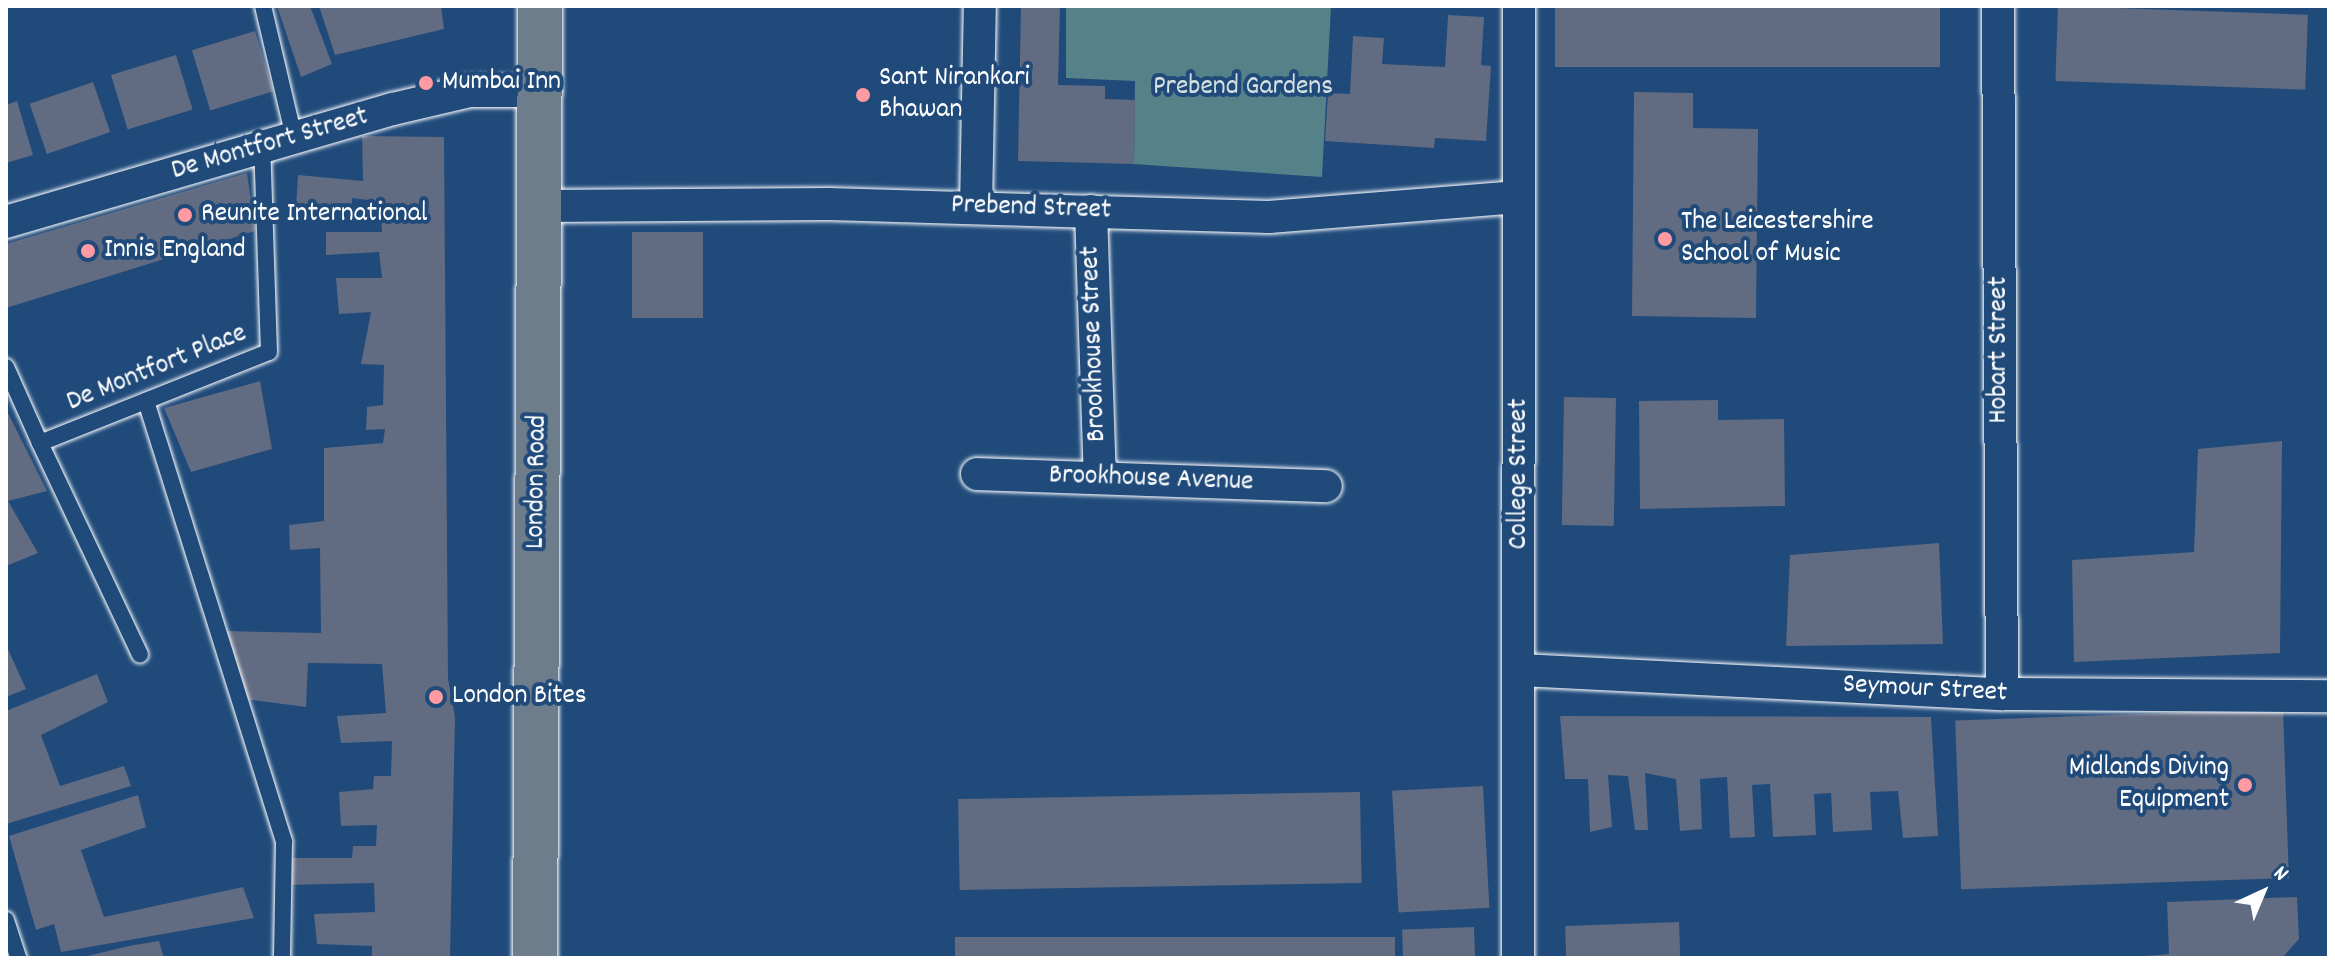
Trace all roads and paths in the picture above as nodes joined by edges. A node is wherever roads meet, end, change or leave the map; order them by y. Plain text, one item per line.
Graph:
1 (263, 6) edge
2 (540, 6) edge
3 (980, 6) edge
4 (1519, 6) edge
5 (1998, 6) edge
6 (538, 91) junction
7 (294, 137) junction
8 (262, 146) junction
9 (1518, 197) junction
10 (543, 206) junction
11 (976, 206) junction
12 (1091, 211) junction
13 (6, 222) edge
14 (6, 367) edge
15 (146, 401) junction
16 (40, 443) junction
17 (977, 474) dead end
18 (1100, 478) junction
19 (1326, 486) dead end
20 (140, 655) dead end
21 (1521, 670) junction
22 (2002, 694) junction
23 (2329, 696) edge
24 (6, 920) edge
25 (1518, 950) edge
26 (18, 958) edge
27 (282, 958) edge
28 (535, 958) edge

1 - 7 lane
2 - 6 main road, London Road
3 - 11 street
4 - 9 street, College Street
5 - 22 street, Hobart Street
6 - 7 street, De Montfort Street
6 - 10 main road, London Road
7 - 8 street, De Montfort Street
8 - 13 street, De Montfort Street
8 - 15 lane, De Montfort Place
9 - 12 street, Prebend Street
9 - 21 street, College Street
10 - 11 street, Prebend Street
10 - 28 main road, London Road
11 - 12 street, Prebend Street
12 - 18 street, Brookhouse Street
14 - 16 lane, De Montfort Place
15 - 16 lane, De Montfort Place
15 - 27 lane
16 - 20 lane
17 - 18 street, Brookhouse Avenue
18 - 19 street, Brookhouse Avenue
21 - 22 street, Seymour Street
21 - 25 street, College Street
22 - 23 street, Seymour Street
24 - 26 lane

